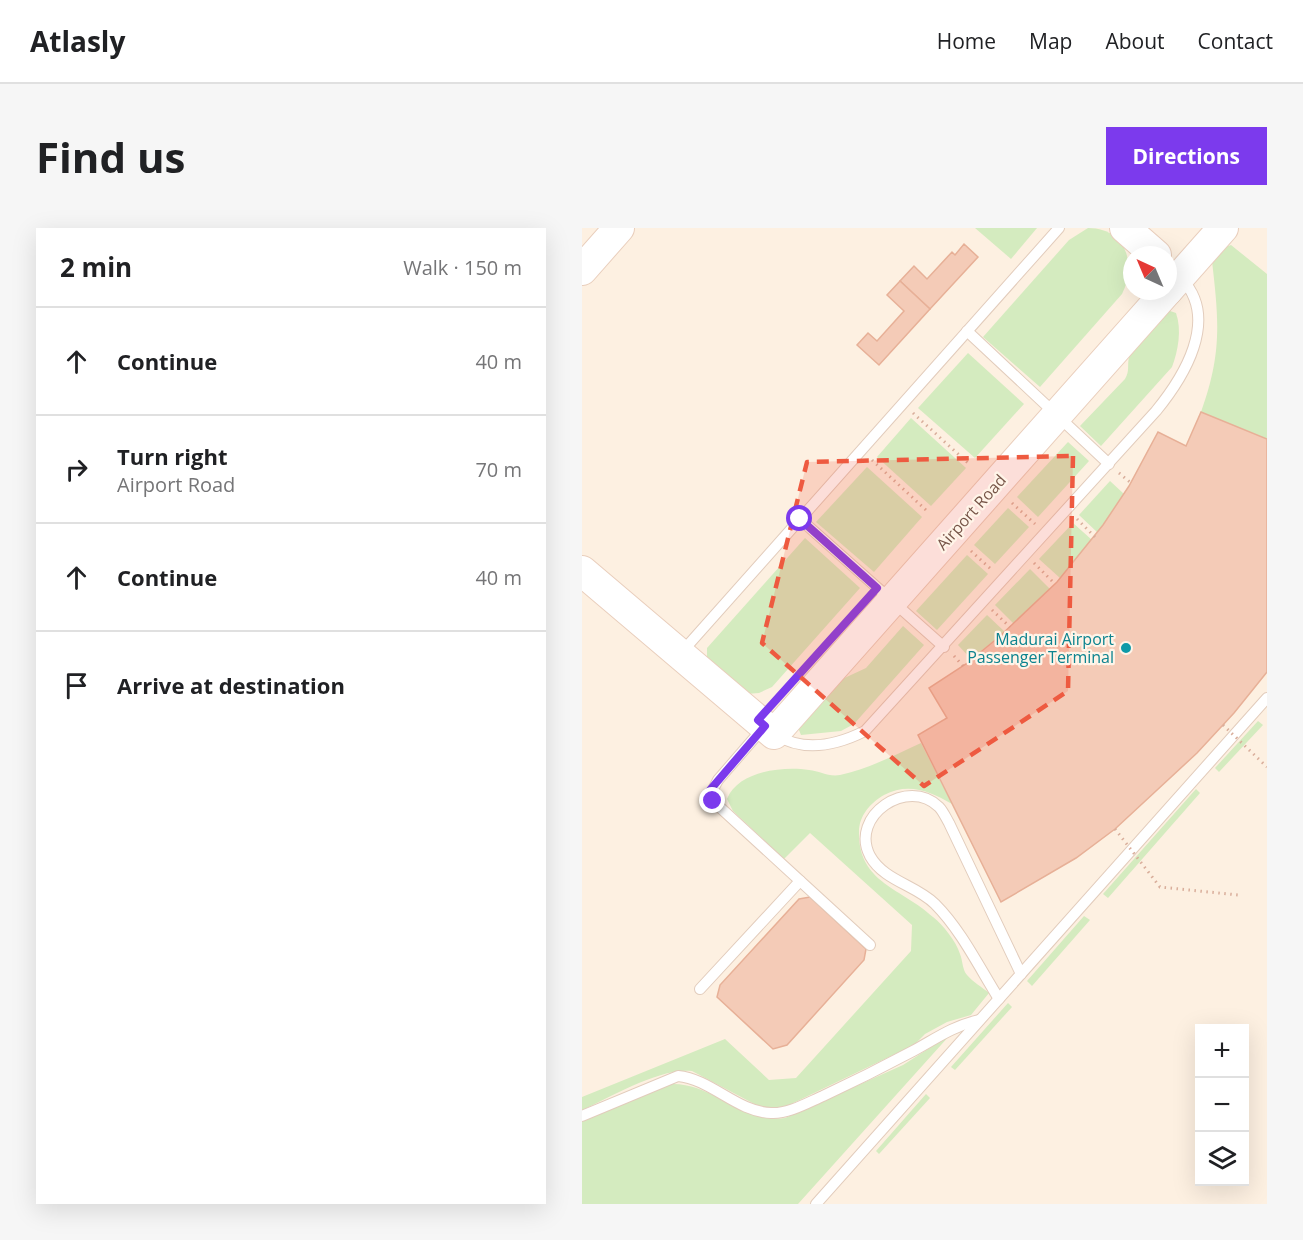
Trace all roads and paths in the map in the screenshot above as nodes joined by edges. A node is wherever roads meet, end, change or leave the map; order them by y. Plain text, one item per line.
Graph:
1 (619, 228) edge
2 (1059, 228) edge
3 (1125, 228) edge
4 (1199, 228) edge
5 (1223, 228) edge
6 (1146, 246) edge
7 (1177, 265) edge
8 (582, 270) edge
9 (1177, 271) edge
10 (1177, 280) edge
11 (1136, 300) edge
12 (1149, 300) edge
13 (967, 331) junction
14 (903, 403) junction
15 (1050, 409) junction
16 (861, 450) junction
17 (969, 464) dead end
18 (1109, 464) junction
19 (1012, 502) dead end
20 (927, 510) dead end
21 (1067, 510) junction
22 (800, 519) junction
23 (1046, 533) junction
24 (1095, 537) dead end
25 (971, 551) dead end
26 (1026, 555) junction
27 (582, 571) edge
28 (1004, 580) junction
29 (1055, 584) dead end
30 (884, 595) junction
31 (984, 602) junction
32 (1010, 627) dead end
33 (944, 647) junction
34 (679, 656) junction
35 (1265, 704) edge
36 (1223, 725) dead end
37 (766, 727) junction
38 (1267, 767) edge
39 (1115, 829) dead end
40 (800, 881) junction
41 (1238, 895) dead end
42 (870, 945) dead end
43 (1021, 974) junction
44 (700, 989) dead end
45 (999, 999) junction
46 (980, 1020) junction
47 (582, 1116) edge
48 (816, 1204) edge

1 - 8 main road
2 - 13 lane
3 - 6 main road
4 - 7 main road, Airport Road
5 - 9 main road, Airport Road
10 - 18 lane
11 - 15 main road, Airport Road
12 - 15 main road, Airport Road
13 - 14 lane
13 - 15 lane
14 - 16 lane
14 - 17 path
15 - 18 lane
15 - 30 main road, Airport Road
16 - 20 path
16 - 22 lane
18 - 21 lane
19 - 23 path
21 - 23 lane
21 - 24 path
22 - 30 lane
22 - 34 lane
23 - 26 lane
25 - 28 path
26 - 28 lane
26 - 29 path
27 - 34 main road
28 - 31 lane
30 - 33 lane
30 - 37 main road, Airport Road
31 - 32 path
31 - 33 lane
33 - 37 lane
34 - 37 main road
35 - 43 lane
36 - 38 path, bridge
37 - 40 lane
39 - 41 path, bridge
40 - 42 lane
40 - 44 lane
43 - 45 lane
43 - 45 lane
45 - 46 lane
46 - 47 lane
46 - 48 lane

